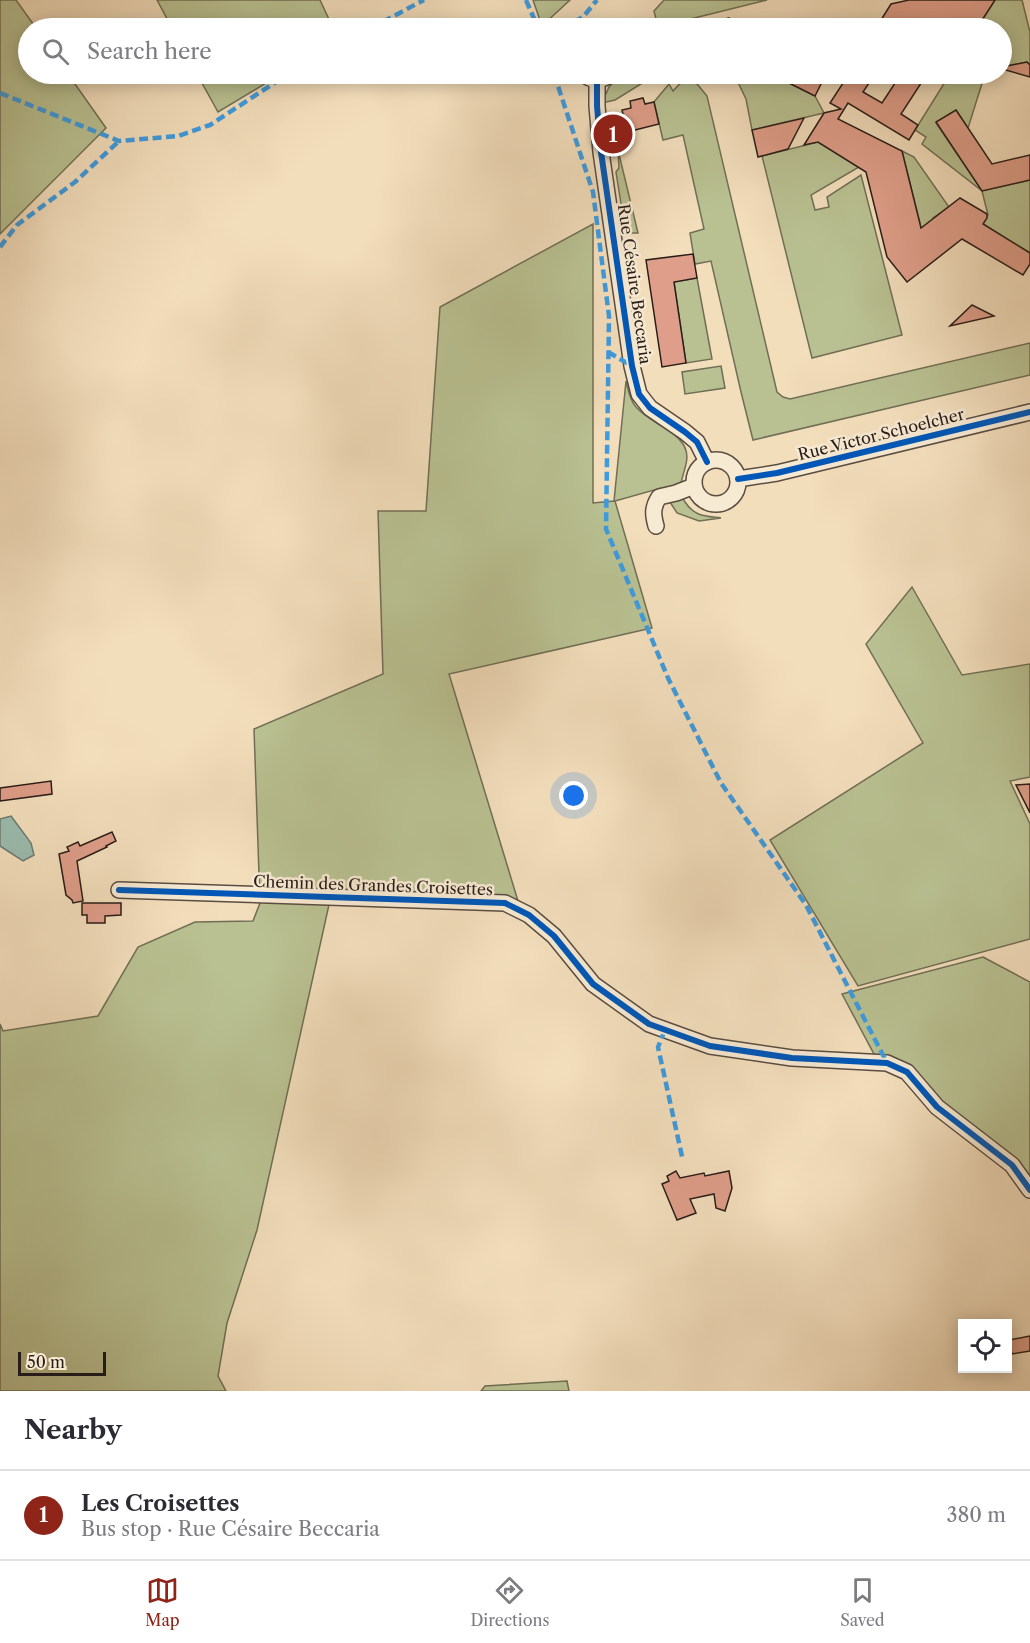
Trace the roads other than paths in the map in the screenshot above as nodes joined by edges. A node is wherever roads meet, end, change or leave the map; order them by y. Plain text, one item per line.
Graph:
1 (592, 84) edge
2 (1030, 412) edge
3 (707, 462) junction
4 (738, 478) junction
5 (694, 486) junction
6 (656, 526) dead end
7 (118, 891) dead end
8 (1030, 1190) edge

1 - 3 street, Rue Césaire Beccaria
2 - 4 street, Rue Victor Schoelcher
3 - 4 street
3 - 5 street
4 - 5 street
5 - 6 street
7 - 8 street, Chemin des Grandes Croisettes

